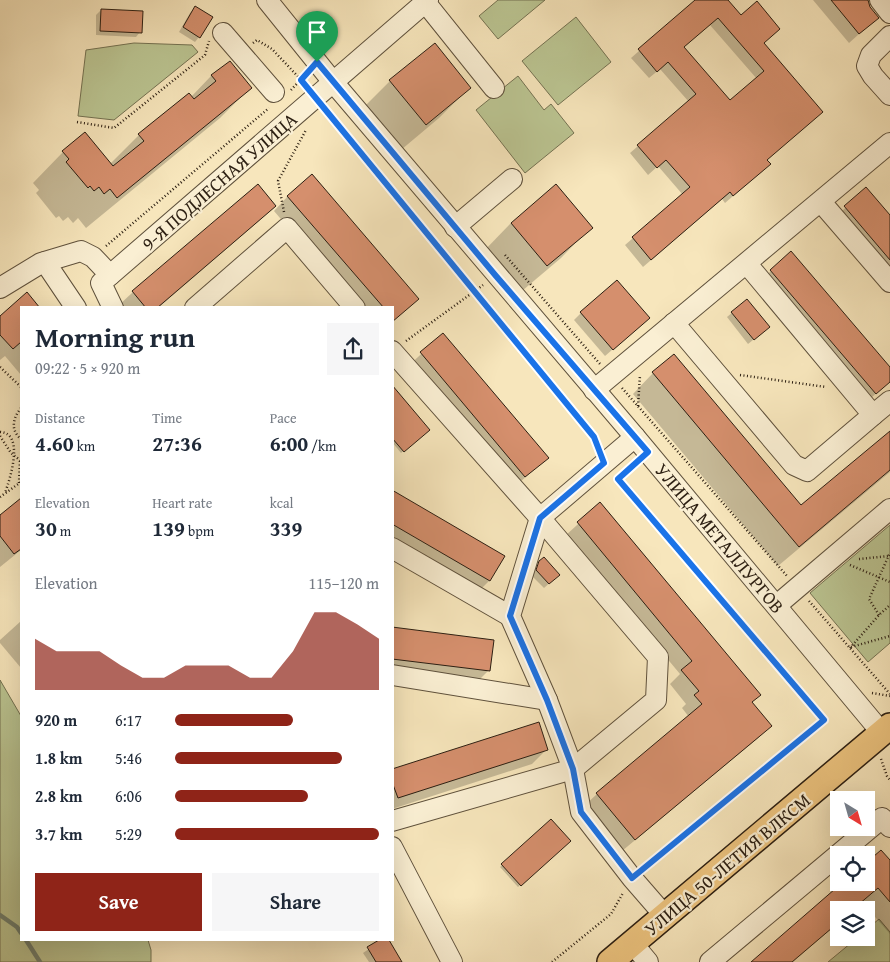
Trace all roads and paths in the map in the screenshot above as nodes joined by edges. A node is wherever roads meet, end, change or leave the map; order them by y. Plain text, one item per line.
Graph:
1 (267, 0) edge
2 (880, 0) edge
3 (427, 1) edge
4 (890, 12) edge
5 (217, 35) joint
6 (890, 36) edge
7 (241, 53) junction
8 (317, 62) junction
9 (301, 80) junction
10 (332, 82) junction
11 (494, 88) dead end
12 (890, 95) edge
13 (315, 96) junction
14 (277, 97) junction
15 (77, 122) dead end
16 (308, 126) dead end
17 (890, 143) edge
18 (512, 179) dead end
19 (821, 202) junction
20 (455, 227) junction
21 (286, 228) junction
22 (93, 257) junction
23 (45, 262) junction
24 (747, 264) junction
25 (496, 276) junction
26 (105, 279) junction
27 (890, 282) edge
28 (0, 288) edge
29 (474, 292) junction
30 (75, 306) edge
31 (112, 306) edge
32 (197, 306) edge
33 (353, 306) edge
34 (674, 323) junction
35 (396, 348) edge
36 (641, 350) junction
37 (0, 367) edge
38 (714, 371) junction
39 (20, 386) edge
40 (594, 390) junction
41 (852, 390) junction
42 (890, 401) edge
43 (638, 406) dead end
44 (20, 410) edge
45 (873, 416) junction
46 (0, 432) edge
47 (16, 435) junction
48 (0, 436) edge
49 (10, 436) junction
50 (635, 437) junction
51 (20, 438) edge
52 (648, 452) junction
53 (14, 455) junction
54 (20, 460) edge
55 (604, 463) junction
56 (20, 483) edge
57 (5, 493) junction
58 (0, 497) edge
59 (890, 509) edge
60 (540, 518) junction
61 (394, 549) edge
62 (890, 555) edge
63 (837, 560) junction
64 (879, 577) junction
65 (890, 582) edge
66 (776, 605) junction
67 (890, 605) edge
68 (878, 615) junction
69 (510, 616) junction
70 (890, 636) edge
71 (394, 675) edge
72 (870, 693) dead end
73 (890, 696) edge
74 (547, 700) junction
75 (886, 740) edge
76 (573, 769) junction
77 (889, 779) edge
78 (890, 786) edge
79 (394, 820) edge
80 (890, 827) edge
81 (394, 851) edge
82 (632, 878) junction
83 (666, 916) junction
84 (632, 944) junction
85 (452, 962) edge
86 (552, 962) edge
87 (610, 962) edge
88 (648, 962) edge
89 (710, 962) edge

1 - 8 street, УЛИЦА МЕТАЛЛУРГОВ
2 - 4 street
3 - 10 street, 9-Я ПОДЛЕСНАЯ УЛИЦА
3 - 11 street
5 - 7 street
5 - 15 path
6 - 12 street
7 - 9 path
7 - 14 street
8 - 9 path
8 - 10 street, УЛИЦА МЕТАЛЛУРГОВ
9 - 13 path
9 - 14 path
10 - 13 street, 9-Я ПОДЛЕСНАЯ УЛИЦА
10 - 20 street, УЛИЦА МЕТАЛЛУРГОВ
13 - 26 street, 9-Я ПОДЛЕСНАЯ УЛИЦА
13 - 29 path
14 - 22 path
16 - 21 path
17 - 19 street
18 - 20 street
19 - 24 street
19 - 27 street
20 - 25 street, УЛИЦА МЕТАЛЛУРГОВ
21 - 32 street
21 - 33 street
22 - 23 street
22 - 26 street
23 - 28 street
23 - 30 street
24 - 34 street
24 - 41 street
25 - 29 path
25 - 40 street, УЛИЦА МЕТАЛЛУРГОВ
26 - 31 street
29 - 35 path
29 - 55 path
34 - 36 street
34 - 38 street
35 - 60 street
36 - 40 street
36 - 43 path
37 - 39 path
38 - 41 path
38 - 45 street
40 - 50 street, УЛИЦА МЕТАЛЛУРГОВ
41 - 45 street
42 - 45 street
44 - 47 path
46 - 49 path
47 - 49 path
47 - 51 path
48 - 53 path
49 - 53 path
50 - 52 street, УЛИЦА МЕТАЛЛУРГОВ
50 - 55 street
52 - 66 street, УЛИЦА МЕТАЛЛУРГОВ
52 - 82 path
53 - 54 path
53 - 57 path
55 - 60 street
56 - 57 path
57 - 58 path
59 - 63 street
60 - 69 street
60 - 76 street
61 - 69 street
62 - 63 path
62 - 64 path
63 - 64 path
63 - 66 street
64 - 65 path
64 - 68 path
66 - 75 street, УЛИЦА МЕТАЛЛУРГОВ
67 - 68 path
68 - 70 path
69 - 74 street
71 - 74 street
72 - 73 path
74 - 76 street
75 - 77 path
75 - 83 main road, УЛИЦА 50-ЛЕТИЯ ВЛКСМ
76 - 79 street
76 - 82 street
77 - 78 path
80 - 89 street
81 - 85 street
82 - 83 street
82 - 86 path
83 - 84 main road, УЛИЦА 50-ЛЕТИЯ ВЛКСМ
84 - 87 main road, УЛИЦА 50-ЛЕТИЯ ВЛКСМ
84 - 88 street

